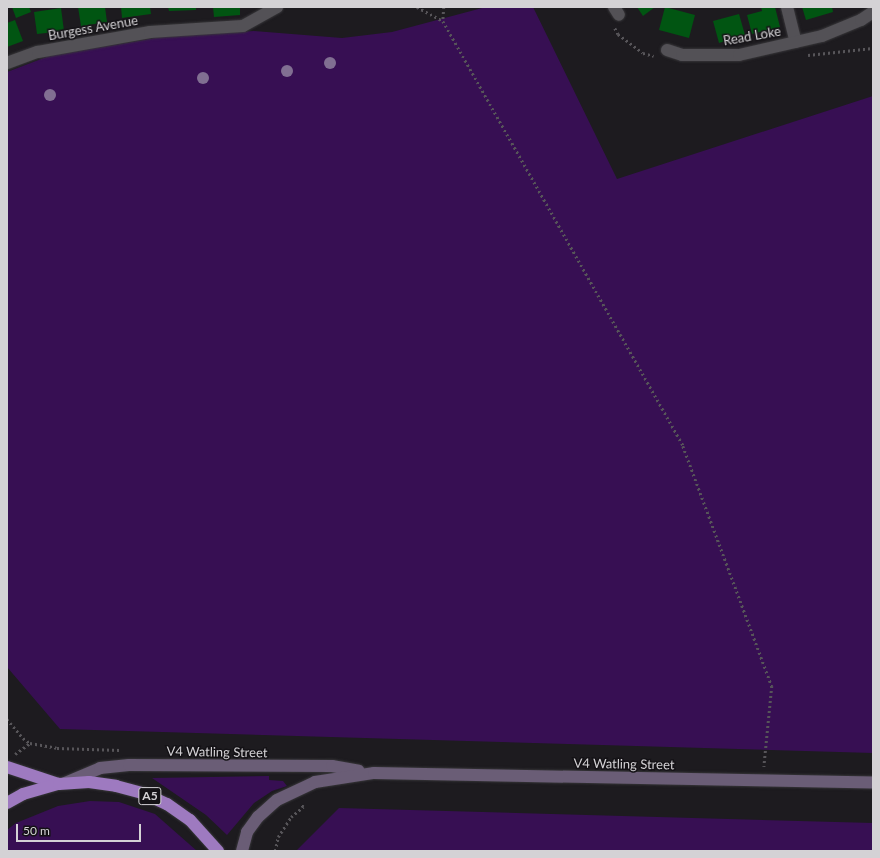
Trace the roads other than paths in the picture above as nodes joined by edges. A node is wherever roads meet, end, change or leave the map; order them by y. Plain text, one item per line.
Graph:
1 (277, 7) edge
2 (787, 7) edge
3 (873, 12) edge
4 (796, 42) junction
5 (667, 50) dead end
6 (7, 63) edge
7 (9, 763) edge
8 (374, 773) junction
9 (873, 783) edge
10 (61, 784) junction
11 (7, 803) edge
12 (218, 851) edge
13 (242, 851) edge

1 - 6 street, Burgess Avenue
2 - 4 street, Read Loke
3 - 4 street, Read Loke
4 - 5 street, Read Loke
7 - 10 highway
8 - 9 street, V4 Watling Street
8 - 10 street, V4 Watling Street
8 - 13 street, V4 Watling Street
10 - 11 highway, A5
10 - 12 highway, A5

